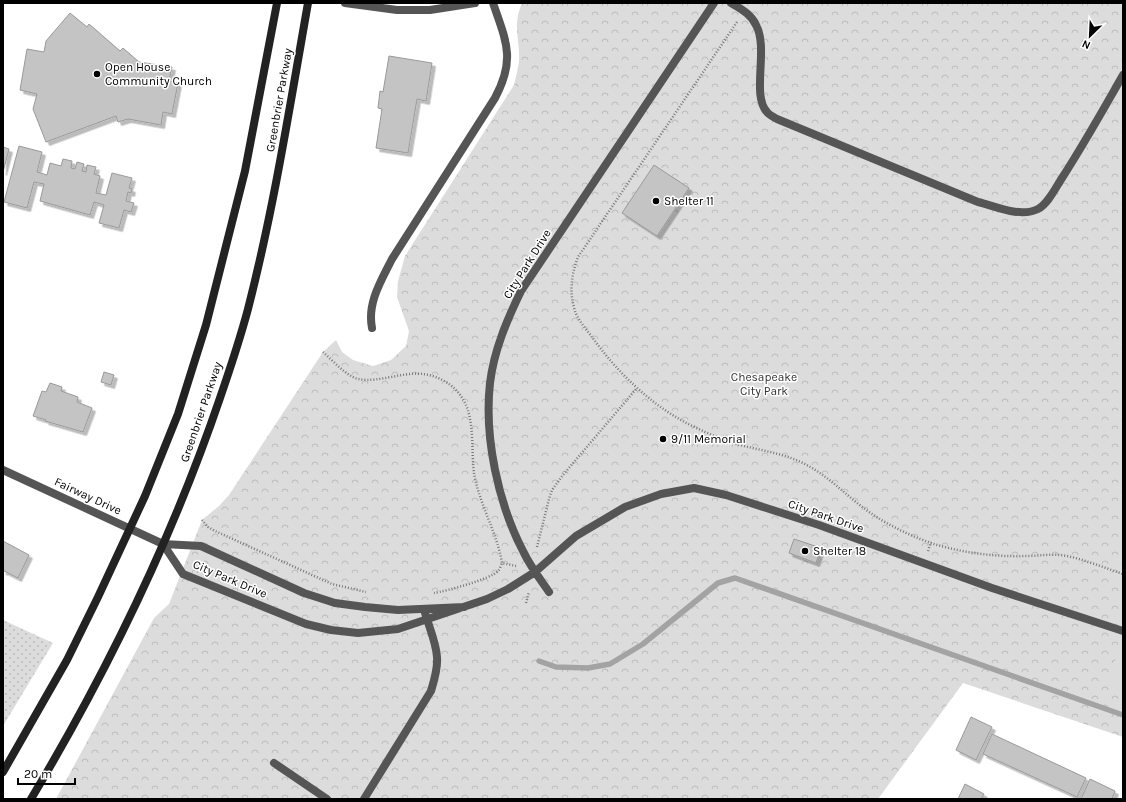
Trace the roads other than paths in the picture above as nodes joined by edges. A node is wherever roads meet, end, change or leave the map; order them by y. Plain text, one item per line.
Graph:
1 (276, 3) edge
2 (308, 3) edge
3 (345, 3) edge
4 (475, 3) edge
5 (493, 3) edge
6 (714, 3) edge
7 (731, 3) edge
8 (1123, 75) edge
9 (372, 328) dead end
10 (3, 470) edge
11 (129, 528) junction
12 (163, 544) junction
13 (535, 572) junction
14 (549, 592) dead end
15 (464, 607) junction
16 (424, 609) junction
17 (427, 619) junction
18 (1123, 631) edge
19 (274, 763) dead end
20 (3, 772) edge
21 (31, 799) edge
22 (327, 799) edge
23 (364, 799) edge

1 - 11 main road, Greenbrier Parkway
2 - 12 main road, Greenbrier Parkway
3 - 4 street
5 - 9 street
6 - 13 street, City Park Drive
7 - 8 street
10 - 11 street, Fairway Drive
11 - 12 street, Fairway Drive
11 - 20 main road, Greenbrier Parkway
12 - 16 street, City Park Drive
12 - 17 street, City Park Drive
12 - 21 main road, Greenbrier Parkway
13 - 14 street, City Park Drive
13 - 15 street, City Park Drive
13 - 18 street, City Park Drive
15 - 16 street, City Park Drive
15 - 17 street, City Park Drive
16 - 17 street
17 - 23 street
19 - 22 street

